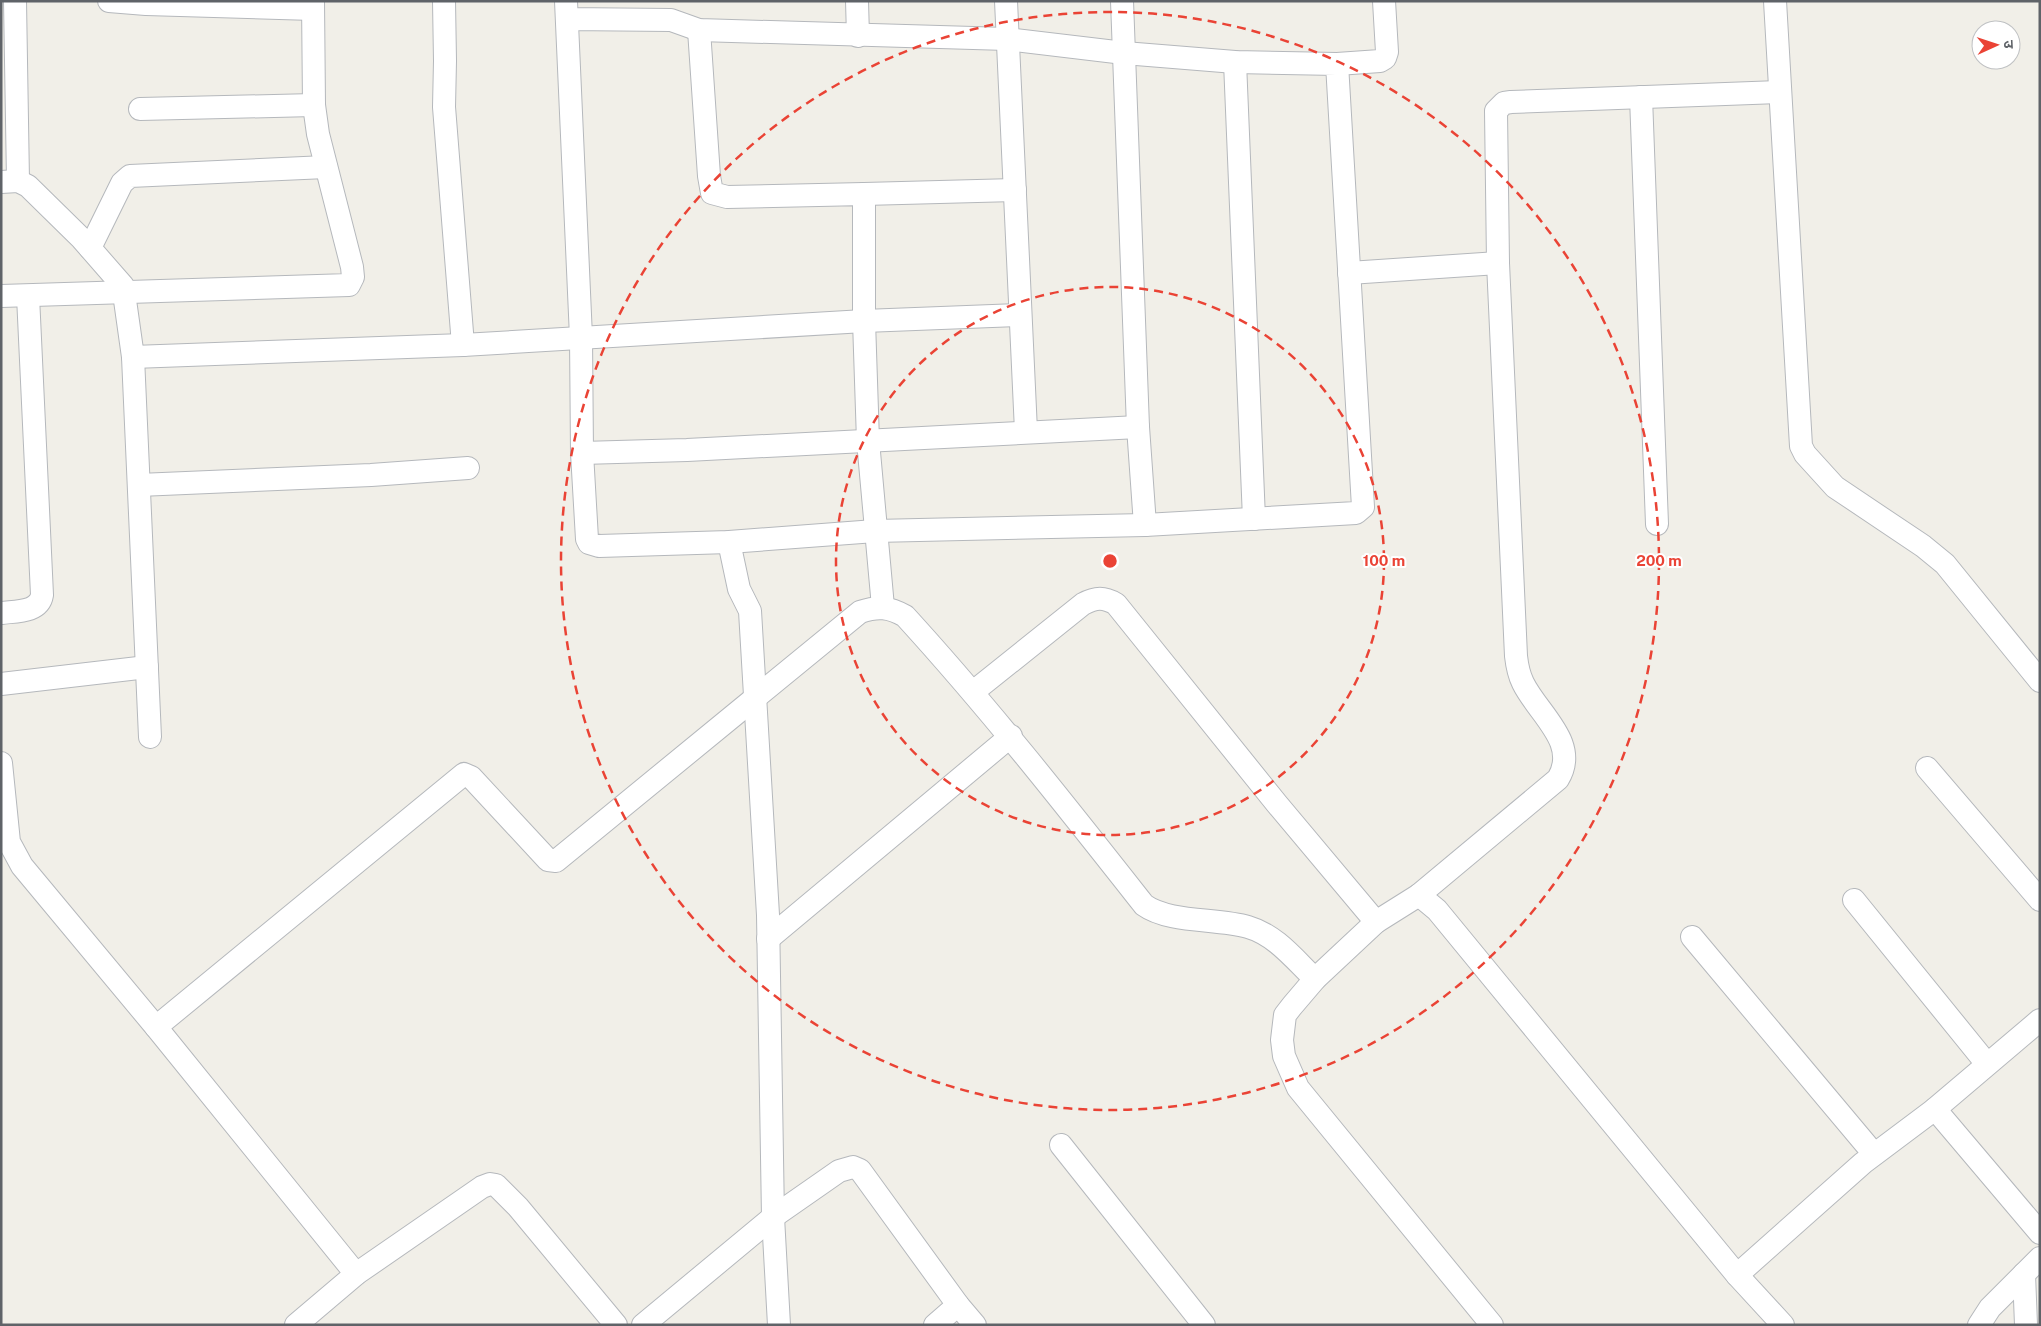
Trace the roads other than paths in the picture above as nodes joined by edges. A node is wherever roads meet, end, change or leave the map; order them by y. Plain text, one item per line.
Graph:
1 (15, 1) edge
2 (110, 1) edge
3 (444, 1) edge
4 (857, 1) edge
5 (1006, 1) edge
6 (1122, 1) edge
7 (1384, 1) edge
8 (1775, 1) edge
9 (313, 5) edge
10 (567, 10) edge
11 (699, 30) junction
12 (858, 36) junction
13 (1007, 39) junction
14 (1124, 53) junction
15 (1235, 62) junction
16 (1337, 64) junction
17 (1779, 92) junction
18 (1641, 97) junction
19 (314, 105) junction
20 (140, 109) dead end
21 (326, 167) junction
22 (10, 182) edge
23 (1014, 190) junction
24 (864, 194) junction
25 (90, 248) junction
26 (1498, 262) junction
27 (1349, 273) junction
28 (124, 292) junction
29 (1, 296) edge
30 (28, 296) junction
31 (1020, 315) junction
32 (864, 322) junction
33 (581, 337) junction
34 (463, 345) junction
35 (133, 357) junction
36 (1138, 427) junction
37 (1026, 431) junction
38 (868, 441) junction
39 (582, 453) junction
40 (468, 468) dead end
41 (139, 485) junction
42 (1254, 519) junction
43 (1657, 524) dead end
44 (1145, 525) junction
45 (875, 531) junction
46 (729, 542) junction
47 (882, 607) junction
48 (1, 613) edge
49 (147, 667) junction
50 (2040, 681) edge
51 (1, 684) edge
52 (973, 692) junction
53 (756, 698) junction
54 (1010, 736) junction
55 (150, 737) dead end
56 (1, 763) edge
57 (1927, 768) dead end
58 (6, 849) edge
59 (1419, 895) junction
60 (1854, 900) dead end
61 (2040, 900) edge
62 (1376, 922) junction
63 (1692, 937) dead end
64 (768, 938) junction
65 (1315, 979) junction
66 (2040, 1020) edge
67 (156, 1027) junction
68 (1987, 1064) junction
69 (1935, 1109) junction
70 (1061, 1145) dead end
71 (1874, 1154) junction
72 (772, 1217) junction
73 (2040, 1234) edge
74 (2032, 1266) edge
75 (356, 1274) junction
76 (1737, 1275) junction
77 (958, 1305) junction
78 (2030, 1316) edge
79 (296, 1325) edge
80 (616, 1325) edge
81 (643, 1325) edge
82 (779, 1325) edge
83 (935, 1325) edge
84 (975, 1325) edge
85 (1204, 1325) edge
86 (1492, 1325) edge
87 (1783, 1325) edge
88 (1979, 1325) edge

1 - 22 street
2 - 9 street
3 - 34 street
4 - 12 street
5 - 13 street
6 - 14 street
7 - 16 street
8 - 17 street
9 - 19 street
10 - 11 street
10 - 33 street
11 - 12 street
11 - 24 street
12 - 13 street
13 - 14 street
13 - 23 street
14 - 15 street
14 - 36 street
15 - 16 street
15 - 42 street
16 - 27 street
17 - 18 street
17 - 50 street
18 - 26 street
18 - 43 street
19 - 20 street
19 - 21 street
21 - 25 street
21 - 28 street
22 - 25 street
23 - 24 street
23 - 31 street
24 - 32 street
25 - 28 street
26 - 27 street
26 - 59 street
27 - 42 street
28 - 30 street
28 - 35 street
29 - 30 street
30 - 48 street
31 - 32 street
31 - 37 street
32 - 33 street
32 - 38 street
33 - 34 street
33 - 39 street
34 - 35 street
35 - 41 street
36 - 37 street
36 - 44 street
37 - 38 street
38 - 39 street
38 - 45 street
39 - 46 street
40 - 41 street
41 - 49 street
42 - 44 street
44 - 45 street
45 - 46 street
45 - 47 street
46 - 53 street
47 - 52 street
47 - 53 street
49 - 51 street
49 - 55 street
52 - 54 street
52 - 62 street
53 - 64 street
53 - 67 street
54 - 64 street
54 - 65 street
56 - 58 street
57 - 61 street
58 - 67 street
59 - 62 street
59 - 76 street
60 - 68 street
62 - 65 street
63 - 71 street
64 - 72 street
65 - 86 street
66 - 68 street
67 - 75 street
68 - 69 street
69 - 71 street
69 - 73 street
70 - 85 street
71 - 76 street
72 - 77 street
72 - 81 street
72 - 82 street
74 - 78 street
74 - 88 street
75 - 79 street
75 - 80 street
76 - 87 street
77 - 83 street
77 - 84 street

